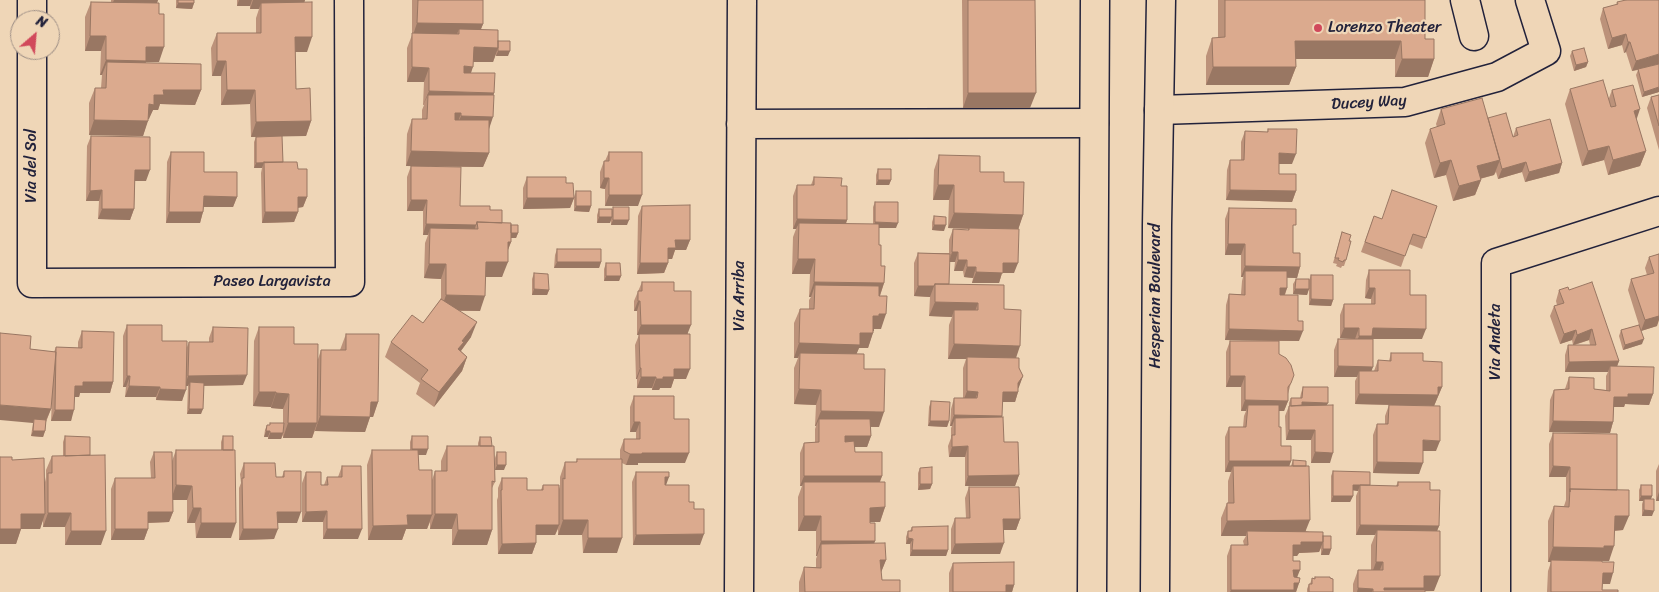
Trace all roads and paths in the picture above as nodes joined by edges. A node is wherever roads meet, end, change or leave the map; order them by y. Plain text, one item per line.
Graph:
1 (349, 0) edge
2 (742, 0) edge
3 (1095, 0) edge
4 (1161, 0) edge
5 (1465, 0) edge
6 (1530, 0) edge
7 (1474, 36) dead end
8 (32, 60) edge
9 (1159, 110) junction
10 (741, 124) junction
11 (1094, 124) junction
12 (1659, 211) edge
13 (32, 283) joint
14 (739, 592) edge
15 (1092, 592) edge
16 (1155, 592) edge
17 (1496, 592) edge

1 - 13 street, Paseo Largavista
2 - 10 street, Via Arriba
3 - 11 street
4 - 9 street, Hesperian Boulevard
5 - 7 street
6 - 9 street, Ducey Way
8 - 13 street, Via del Sol
9 - 16 street, Hesperian Boulevard
10 - 11 street
10 - 14 street, Via Arriba
11 - 15 street
12 - 17 street, Via Andeta

